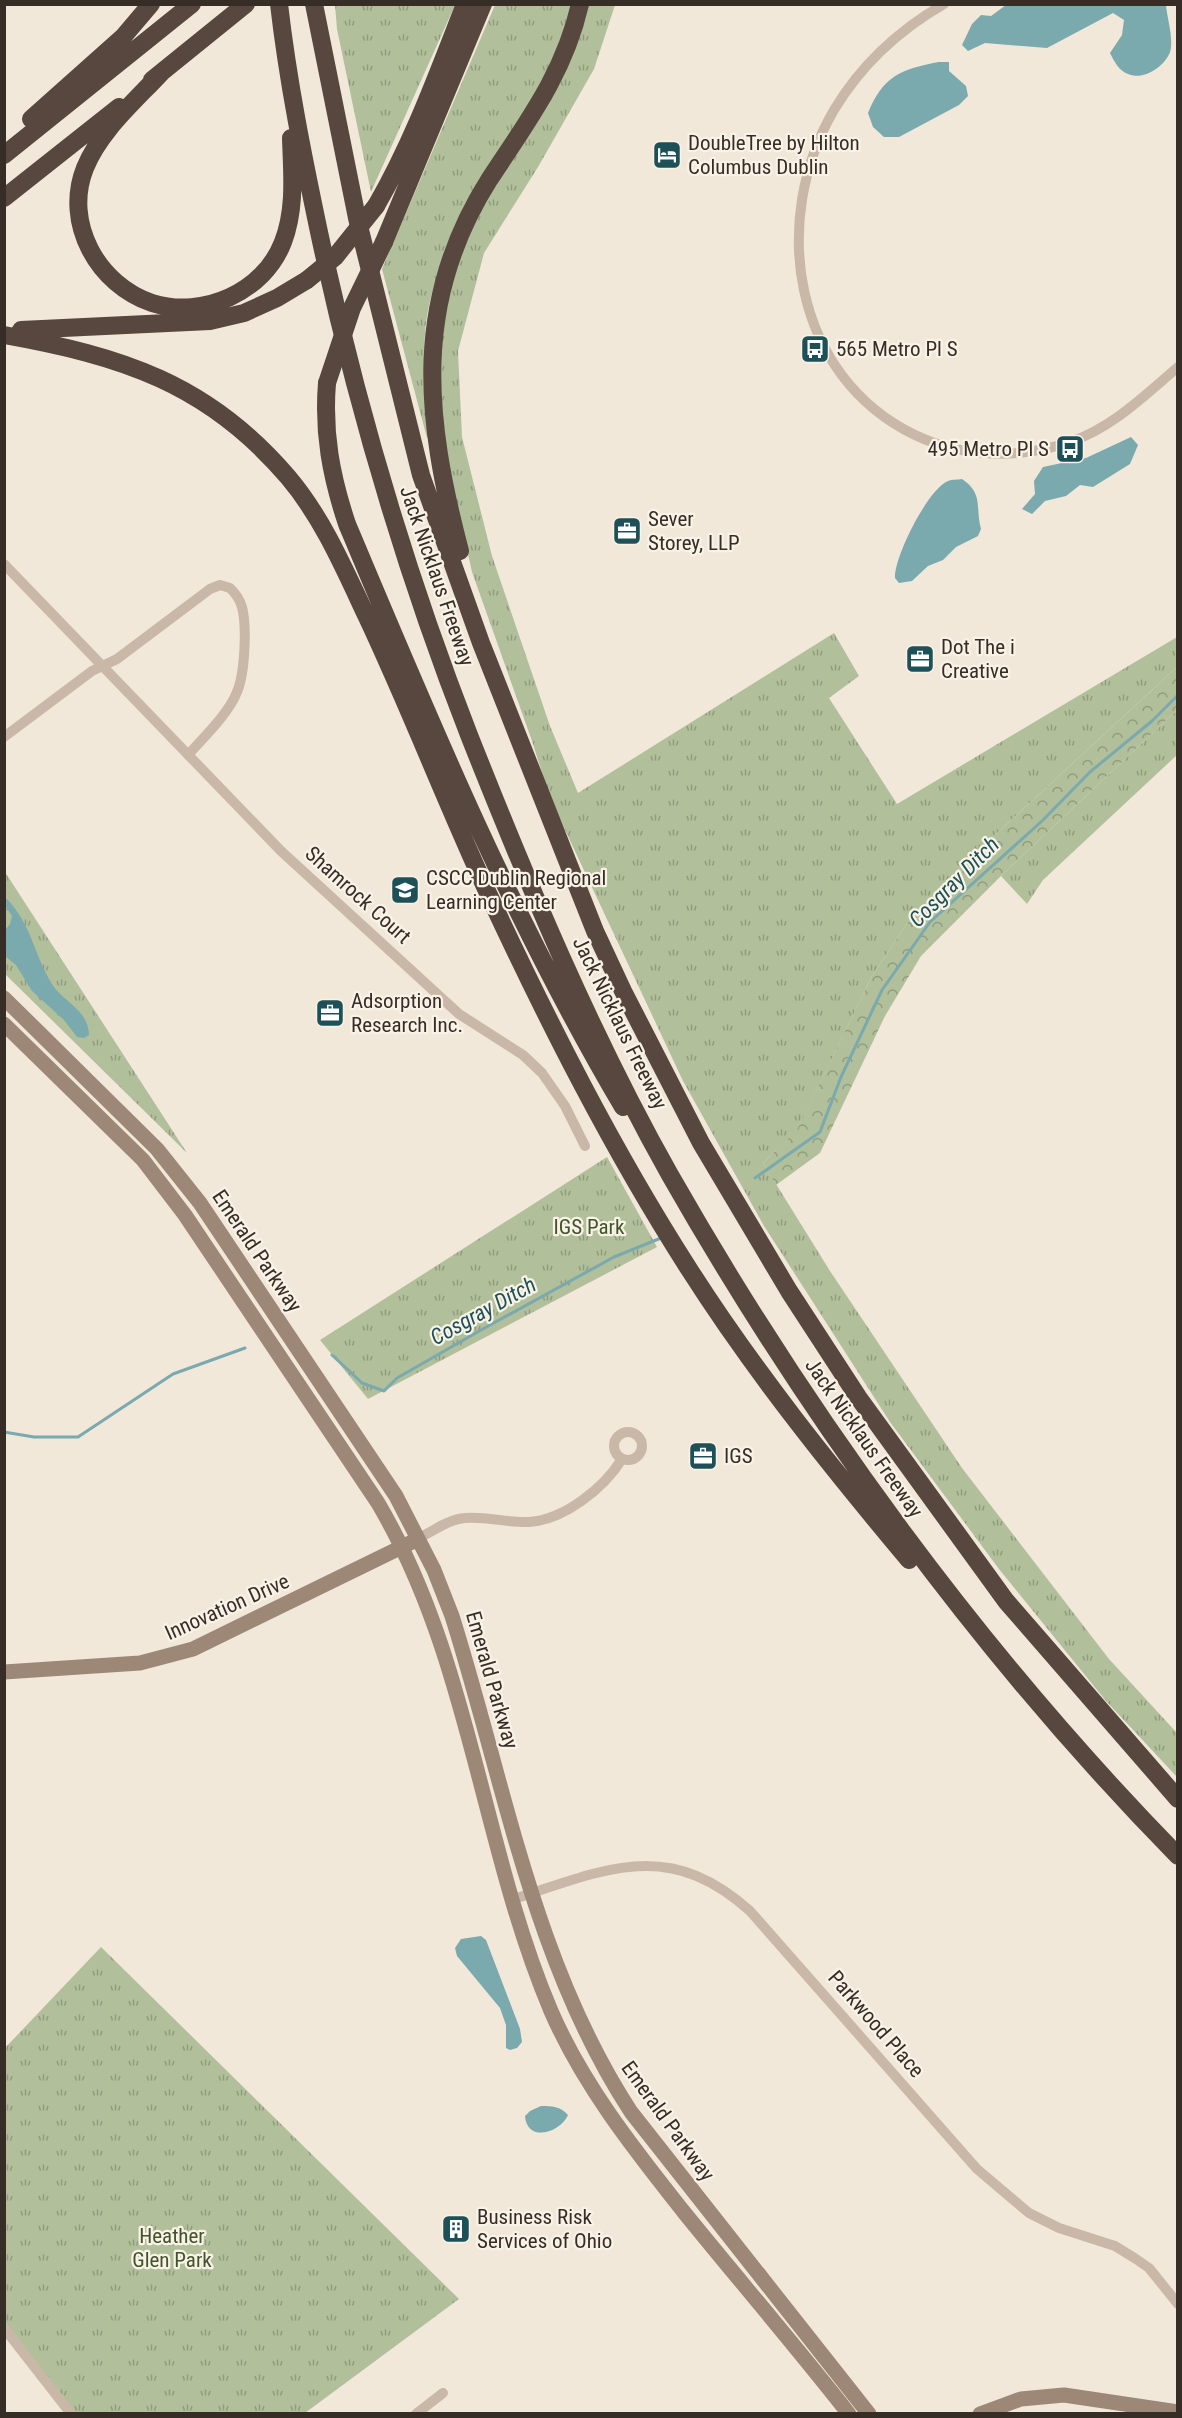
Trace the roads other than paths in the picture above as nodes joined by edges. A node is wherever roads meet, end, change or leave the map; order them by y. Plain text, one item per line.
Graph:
1 (151, 4) edge
2 (192, 4) edge
3 (246, 4) edge
4 (279, 4) edge
5 (314, 4) edge
6 (465, 4) edge
7 (483, 4) edge
8 (580, 4) edge
9 (944, 4) edge
10 (161, 73) junction
11 (289, 88) junction
12 (4, 142) edge
13 (4, 155) edge
14 (4, 198) edge
15 (4, 333) edge
16 (1178, 367) edge
17 (4, 564) edge
18 (489, 664) junction
19 (104, 667) junction
20 (4, 737) edge
21 (188, 754) junction
22 (4, 998) edge
23 (4, 1024) edge
24 (585, 1146) dead end
25 (710, 1242) junction
26 (622, 1459) dead end
27 (419, 1538) junction
28 (403, 1546) junction
29 (4, 1672) edge
30 (1116, 1793) junction
31 (1178, 1799) edge
32 (1178, 1856) edge
33 (531, 1893) junction
34 (514, 1899) junction
35 (1178, 2304) edge
36 (7, 2335) edge
37 (443, 2393) dead end
38 (1178, 2412) edge
39 (71, 2414) edge
40 (416, 2414) edge
41 (849, 2414) edge
42 (869, 2414) edge
43 (980, 2414) edge

1 - 12 highway
2 - 13 highway
3 - 10 highway
4 - 11 highway, Jack Nicklaus Freeway
5 - 18 highway, Jack Nicklaus Freeway
6 - 15 highway, bridge
7 - 25 highway, bridge
8 - 18 highway
9 - 16 street
10 - 11 highway
10 - 14 highway
11 - 25 highway, Jack Nicklaus Freeway
15 - 30 highway
17 - 19 street, Shamrock Court
18 - 31 highway, Jack Nicklaus Freeway
19 - 20 street
19 - 21 street, Shamrock Court
19 - 21 street
21 - 24 street, Shamrock Court
22 - 27 main road, Emerald Parkway
23 - 28 main road, Emerald Parkway
25 - 30 highway, Jack Nicklaus Freeway
26 - 27 street
27 - 28 main road, Innovation Drive
27 - 33 main road, Emerald Parkway
28 - 29 main road, Innovation Drive
28 - 34 main road, Emerald Parkway
30 - 32 highway, Jack Nicklaus Freeway
33 - 34 street, Parkwood Place
33 - 35 street, Parkwood Place
33 - 42 main road, Emerald Parkway
34 - 41 main road, Emerald Parkway
36 - 39 street
37 - 40 street
38 - 43 main road

